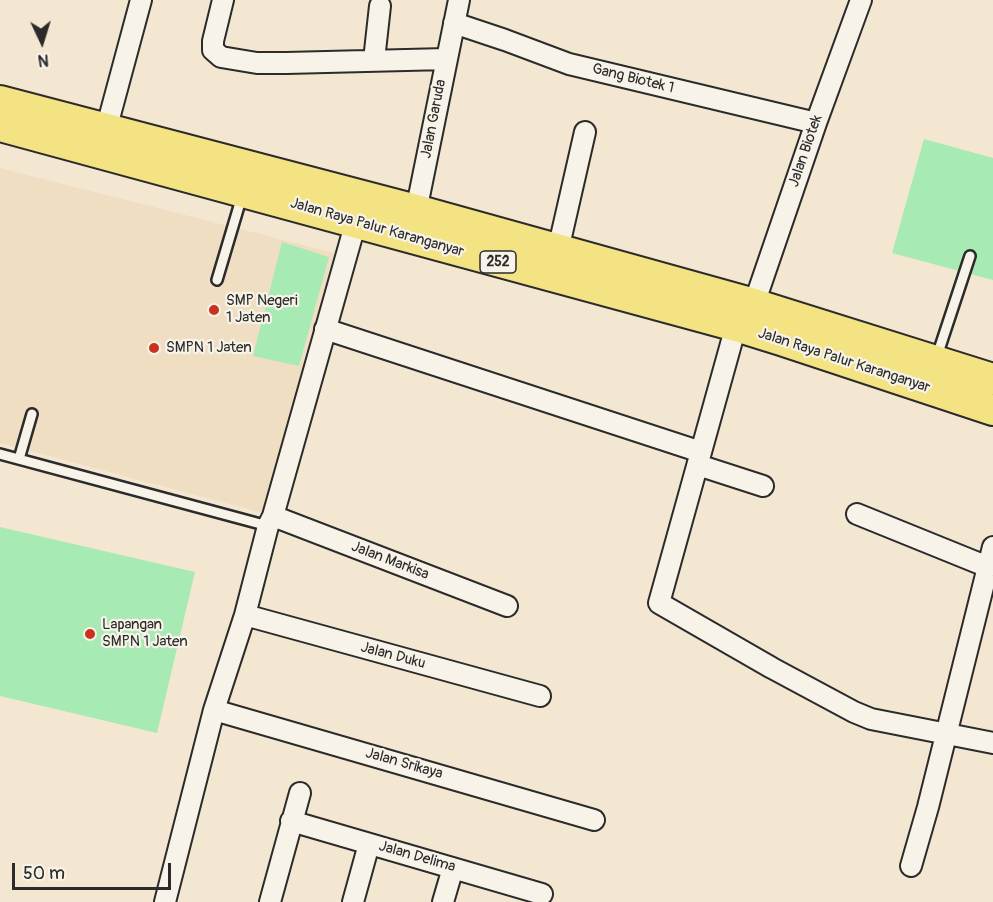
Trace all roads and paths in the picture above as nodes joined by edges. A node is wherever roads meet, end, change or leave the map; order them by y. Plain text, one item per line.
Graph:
1 (141, 0) edge
2 (223, 0) edge
3 (459, 0) edge
4 (861, 0) edge
5 (380, 6) dead end
6 (454, 23) junction
7 (446, 59) junction
8 (374, 60) junction
9 (0, 101) edge
10 (816, 123) junction
11 (0, 126) edge
12 (585, 132) dead end
13 (103, 141) junction
14 (247, 179) junction
15 (360, 210) junction
16 (413, 224) junction
17 (558, 250) junction
18 (970, 256) dead end
19 (217, 280) dead end
20 (745, 315) junction
21 (325, 329) junction
22 (936, 362) junction
23 (993, 379) edge
24 (993, 410) edge
25 (32, 414) dead end
26 (0, 454) edge
27 (700, 458) junction
28 (20, 459) junction
29 (763, 486) dead end
30 (857, 514) dead end
31 (271, 521) junction
32 (993, 547) edge
33 (988, 567) junction
34 (507, 606) dead end
35 (245, 615) junction
36 (540, 696) dead end
37 (214, 710) junction
38 (945, 734) junction
39 (993, 743) edge
40 (300, 793) dead end
41 (594, 820) dead end
42 (291, 822) junction
43 (369, 843) junction
44 (911, 866) dead end
45 (453, 868) junction
46 (533, 896) edge
47 (165, 902) edge
48 (270, 902) edge
49 (353, 902) edge
50 (443, 902) edge

1 - 13 street
2 - 8 street
3 - 6 street, Jalan Garuda
4 - 10 street, Jalan Biotek
5 - 8 street
6 - 7 street, Jalan Garuda
6 - 10 street, Gang Biotek 1
7 - 8 street
7 - 16 street, Jalan Garuda
9 - 13 main road, Jalan Raya Palur Karanganyar / 252
10 - 20 street, Jalan Biotek
11 - 13 main road, Jalan Raya Palur Karanganyar / 252
12 - 17 street
13 - 14 main road, Jalan Raya Palur Karanganyar / 252
14 - 15 main road, Jalan Raya Palur Karanganyar / 252
14 - 19 lane
15 - 16 main road, Jalan Raya Palur Karanganyar / 252
15 - 21 street
16 - 17 main road, Jalan Raya Palur Karanganyar / 252
16 - 20 main road, Jalan Raya Palur Karanganyar / 252
17 - 20 main road, Jalan Raya Palur Karanganyar / 252
18 - 22 lane
20 - 22 main road, Jalan Raya Palur Karanganyar / 252
20 - 24 main road, Jalan Raya Palur Karanganyar / 252
20 - 27 street, Jalan Biotek
21 - 27 street
21 - 31 street
22 - 23 main road, Jalan Raya Palur Karanganyar / 252
25 - 28 lane
26 - 28 lane
27 - 29 street
27 - 38 street, Jalan Biotek
28 - 31 lane
30 - 33 street
31 - 34 street, Jalan Markisa
31 - 35 street
32 - 33 street
33 - 38 street
35 - 36 street, Jalan Duku
35 - 37 street
37 - 41 street, Jalan Srikaya
37 - 47 street
38 - 39 street
38 - 44 street
40 - 42 street
42 - 43 street, Jalan Delima
42 - 48 street
43 - 45 street, Jalan Delima
43 - 49 street
45 - 46 street, Jalan Delima
45 - 50 street

